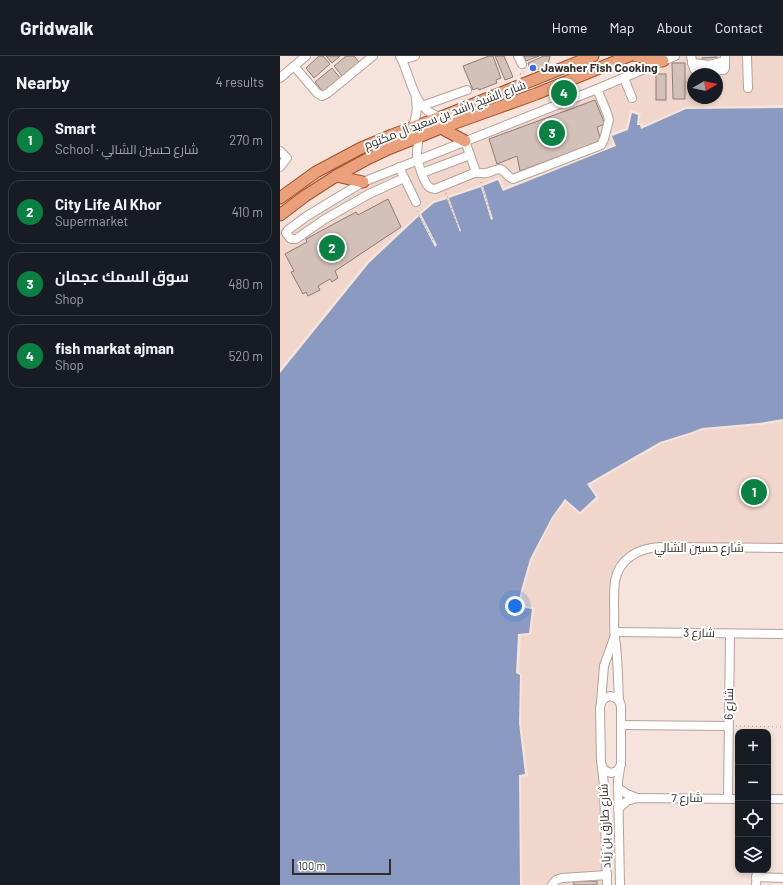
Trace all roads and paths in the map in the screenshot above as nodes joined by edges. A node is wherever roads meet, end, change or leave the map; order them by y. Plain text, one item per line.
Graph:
1 (306, 56) edge
2 (373, 56) edge
3 (415, 56) edge
4 (518, 56) edge
5 (593, 56) edge
6 (629, 56) edge
7 (636, 56) edge
8 (676, 56) edge
9 (747, 56) edge
10 (401, 58) edge
11 (724, 58) edge
12 (692, 59) edge
13 (663, 61) junction
14 (522, 64) joint
15 (294, 66) junction
16 (280, 78) edge
17 (624, 78) junction
18 (748, 88) dead end
19 (597, 89) junction
20 (466, 90) dead end
21 (415, 95) junction
22 (632, 98) dead end
23 (532, 104) dead end
24 (422, 106) junction
25 (441, 123) junction
26 (412, 128) junction
27 (419, 138) junction
28 (465, 141) junction
29 (280, 151) edge
30 (470, 155) junction
31 (418, 160) junction
32 (280, 167) edge
33 (400, 167) junction
34 (476, 172) junction
35 (422, 173) junction
36 (336, 176) junction
37 (404, 178) junction
38 (363, 182) junction
39 (481, 182) dead end
40 (446, 193) dead end
41 (280, 198) edge
42 (416, 206) joint
43 (490, 212) dead end
44 (280, 215) edge
45 (458, 226) dead end
46 (434, 242) dead end
47 (783, 548) edge
48 (730, 634) junction
49 (783, 634) edge
50 (615, 635) junction
51 (619, 701) junction
52 (601, 702) junction
53 (621, 725) junction
54 (728, 726) junction
55 (783, 727) edge
56 (602, 767) junction
57 (620, 768) junction
58 (618, 788) junction
59 (636, 798) junction
60 (728, 798) junction
61 (735, 798) edge
62 (771, 799) edge
63 (783, 799) edge
64 (618, 809) junction
65 (607, 875) junction
66 (756, 878) edge
67 (783, 878) edge
68 (620, 884) edge
69 (552, 885) edge
70 (607, 885) edge

1 - 15 street
2 - 15 street
3 - 10 street
4 - 14 street
5 - 25 main road, شارع الشيخ راشد بن سعيد آل مكتوم
6 - 25 main road, شارع الشيخ راشد بن سعيد آل مكتوم
7 - 13 main road
8 - 13 street
9 - 18 street
10 - 21 street
11 - 12 street
11 - 12 street
13 - 17 street
14 - 23 path, bridge
15 - 16 street
17 - 19 street
17 - 22 street
19 - 28 street
19 - 34 street
20 - 24 street
21 - 24 street
21 - 26 street
24 - 25 street
25 - 26 main road, شارع الشيخ راشد بن سعيد آل مكتوم
25 - 27 main road, شارع الشيخ راشد بن سعيد آل مكتوم
25 - 28 main road
26 - 41 main road, شارع الشيخ راشد بن سعيد آل مكتوم
27 - 31 street
27 - 36 main road, شارع الشيخ راشد بن سعيد آل مكتوم
28 - 30 street
28 - 31 street
29 - 32 street
30 - 34 street
30 - 35 street
31 - 33 street
31 - 35 street
33 - 37 street
33 - 38 street
34 - 35 street
36 - 38 main road
36 - 44 main road, شارع الشيخ راشد بن سعيد آل مكتوم
37 - 38 street
37 - 42 street
39 - 43 path
40 - 45 path
42 - 46 path
47 - 50 street, شارع حسين الشالي
48 - 49 street, شارع 3
48 - 50 street, شارع 3
48 - 54 street, شارع 6
50 - 51 street, شارع حسين الشالي
50 - 52 street, شارع حسين الشالي
51 - 52 street
51 - 53 street, شارع حسين الشالي
52 - 56 street, شارع طارق بن زياد
53 - 54 street
53 - 57 street, شارع طارق بن زياد
54 - 55 path
54 - 60 street, شارع 6
56 - 57 street
56 - 65 street, شارع طارق بن زياد
57 - 58 street, شارع طارق بن زياد
58 - 59 street, شارع 7
58 - 64 street, شارع طارق بن زياد
59 - 60 street, شارع 7
59 - 64 street
60 - 61 street, شارع 7
62 - 63 street
64 - 68 street, شارع طارق بن زياد
65 - 69 street
65 - 70 street, شارع طارق بن زياد
66 - 67 street

